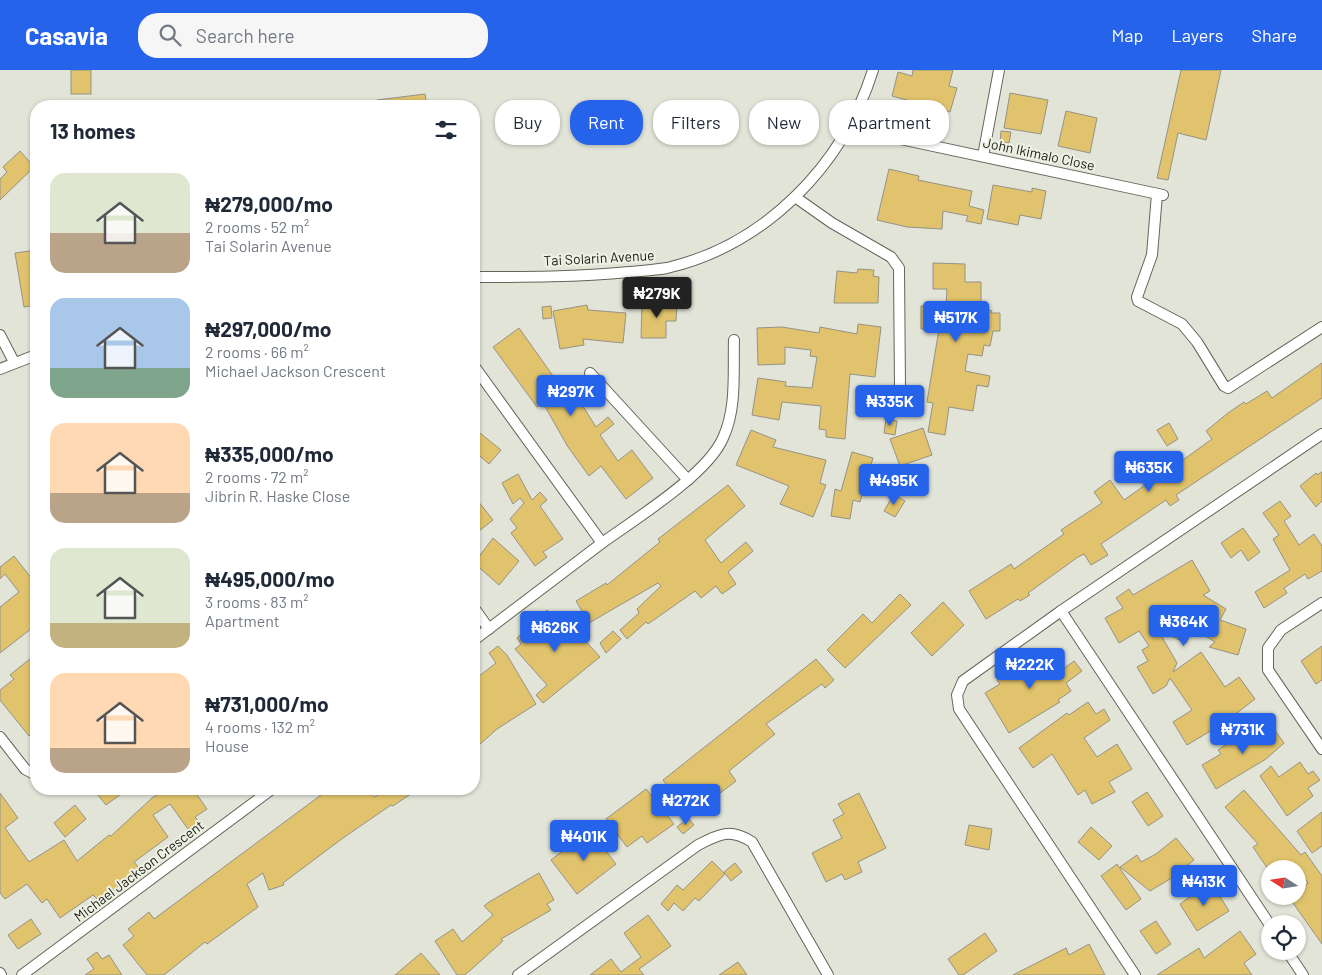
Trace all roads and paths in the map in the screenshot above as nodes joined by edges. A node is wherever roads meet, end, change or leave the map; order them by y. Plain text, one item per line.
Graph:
1 (873, 70) edge
2 (999, 70) edge
3 (861, 100) edge
4 (837, 145) edge
5 (930, 145) edge
6 (983, 156) junction
7 (795, 197) junction
8 (480, 277) edge
9 (1322, 327) edge
10 (0, 335) edge
11 (734, 340) dead end
12 (30, 357) edge
13 (14, 362) junction
14 (0, 369) edge
15 (590, 373) dead end
16 (480, 374) edge
17 (872, 395) dead end
18 (1322, 434) edge
19 (688, 480) junction
20 (602, 543) junction
21 (1322, 602) edge
22 (1061, 611) junction
23 (480, 616) edge
24 (489, 629) junction
25 (480, 636) edge
26 (0, 737) edge
27 (1322, 749) edge
28 (30, 772) edge
29 (264, 795) edge
30 (1263, 915) edge
31 (1294, 960) edge
32 (22, 975) edge
33 (518, 975) edge
34 (828, 975) edge
35 (1135, 975) edge
36 (1303, 975) edge

1 - 3 street, Tai Solarin Avenue
2 - 6 street
4 - 7 street, Tai Solarin Avenue
5 - 6 street, John Ikimalo Close
6 - 9 street, John Ikimalo Close
7 - 8 street, Tai Solarin Avenue
7 - 17 street
10 - 13 street
11 - 19 street
12 - 13 street
13 - 14 street
15 - 19 street
16 - 20 street
18 - 22 street
19 - 20 street
20 - 24 street
21 - 27 street
22 - 30 street
22 - 35 street
23 - 24 street
24 - 25 street
26 - 28 street
29 - 32 street, Michael Jackson Crescent
31 - 36 street
33 - 34 street

